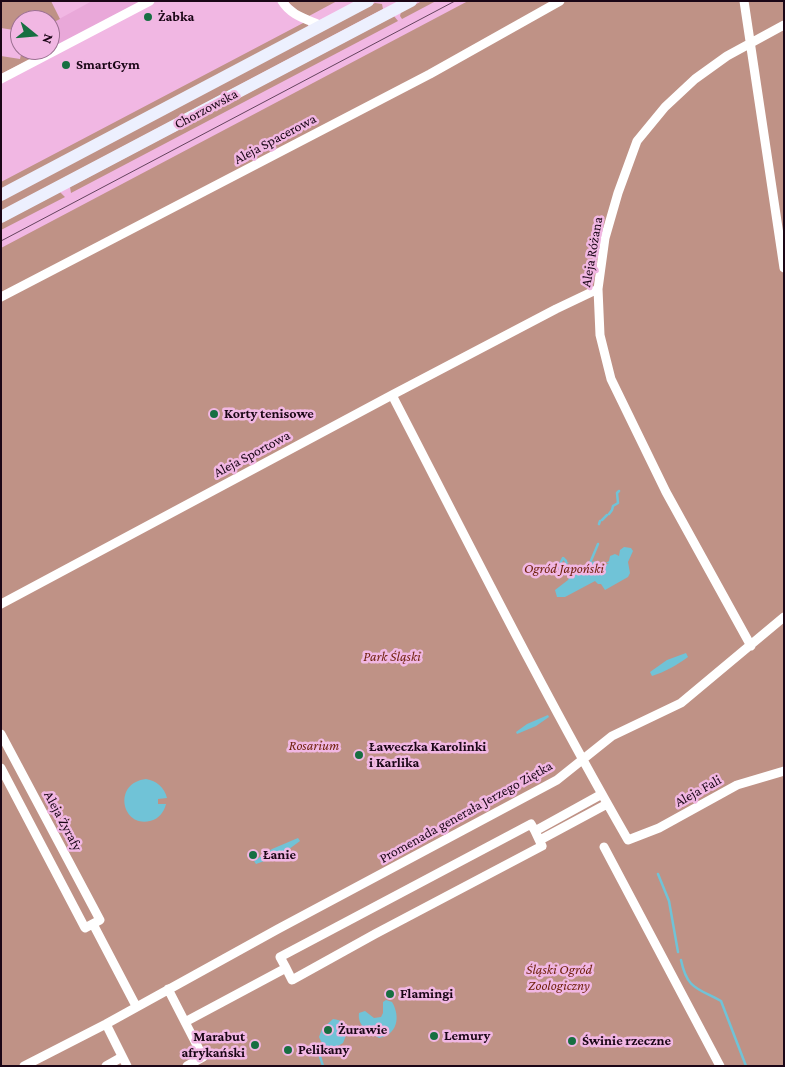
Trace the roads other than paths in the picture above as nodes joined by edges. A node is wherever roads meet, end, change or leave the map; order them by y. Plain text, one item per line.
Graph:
1 (150, 1) edge
2 (282, 1) edge
3 (368, 1) edge
4 (411, 1) edge
5 (560, 1) edge
6 (744, 1) edge
7 (389, 6) edge
8 (784, 25) edge
9 (322, 26) junction
10 (750, 44) junction
11 (1, 79) edge
12 (1, 195) edge
13 (1, 217) edge
14 (784, 268) edge
15 (598, 289) junction
16 (1, 297) edge
17 (392, 395) junction
18 (1, 604) edge
19 (784, 617) edge
20 (751, 646) junction
21 (1, 734) edge
22 (582, 760) junction
23 (1, 768) edge
24 (784, 771) edge
25 (602, 794) junction
26 (607, 804) junction
27 (535, 831) junction
28 (540, 840) junction
29 (604, 847) dead end
30 (92, 924) junction
31 (286, 968) junction
32 (168, 989) junction
33 (136, 1006) junction
34 (186, 1022) junction
35 (106, 1024) junction
36 (122, 1057) junction
37 (24, 1066) edge
38 (106, 1066) edge
39 (127, 1066) edge
40 (187, 1066) edge
41 (720, 1066) edge

1 - 11 street
2 - 9 street
3 - 9 main road, Chorzowska
4 - 7 main road, Chorzowska
5 - 16 street, Aleja Spacerowa
6 - 10 street
7 - 13 main road, Chorzowska
8 - 10 street, Aleja Różana
9 - 12 main road, Chorzowska
10 - 14 street
10 - 15 street, Aleja Różana
15 - 17 street, Aleja Sportowa
15 - 20 street, Aleja Różana
17 - 18 street, Aleja Sportowa
17 - 22 street
19 - 20 street, Promenada generała Jerzego Ziętka
20 - 22 street, Promenada generała Jerzego Ziętka
21 - 30 street, Aleja Żyrafy
22 - 25 street
22 - 32 street, Promenada generała Jerzego Ziętka
23 - 30 street
24 - 26 street, Aleja Fali
25 - 26 street
25 - 27 street
26 - 28 street
27 - 28 street
27 - 31 street
28 - 31 street
29 - 41 street
30 - 33 street
31 - 34 street
32 - 33 street, Promenada generała Jerzego Ziętka
32 - 34 street
33 - 35 street, Promenada generała Jerzego Ziętka
34 - 40 street
35 - 36 street
35 - 37 street
36 - 38 street
36 - 39 street

